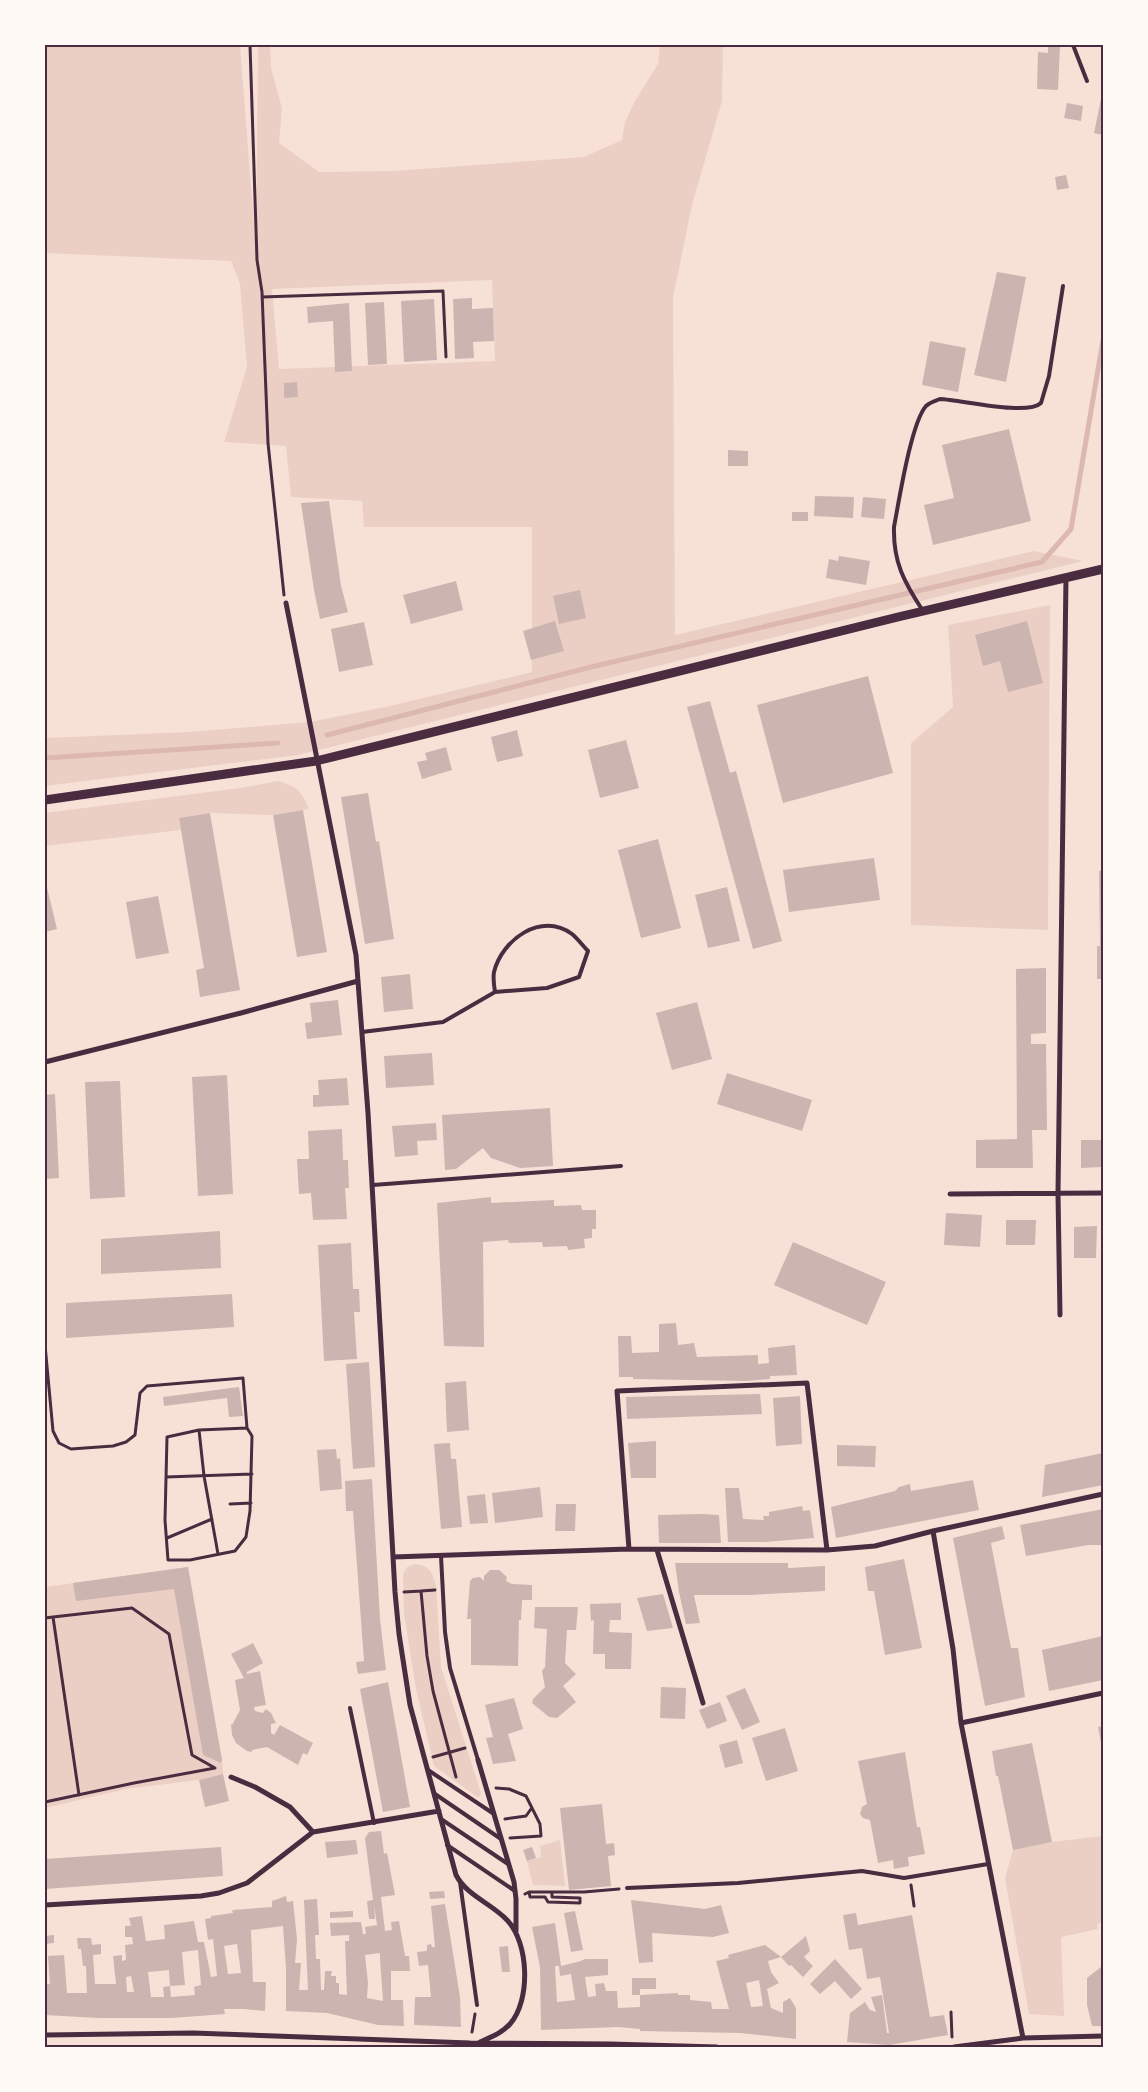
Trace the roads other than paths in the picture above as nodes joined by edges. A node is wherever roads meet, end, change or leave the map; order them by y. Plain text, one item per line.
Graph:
1 (1073, 45) edge
2 (1087, 81) dead end
3 (1064, 286) dead end
4 (1103, 570) edge
5 (1066, 577) junction
6 (286, 603) road end
7 (923, 611) junction
8 (316, 761) junction
9 (45, 800) edge
10 (358, 981) junction
11 (495, 992) junction
12 (362, 1032) junction
13 (45, 1062) edge
14 (621, 1166) dead end
15 (373, 1185) junction
16 (1103, 1193) edge
17 (950, 1194) dead end
18 (1058, 1194) junction
19 (1060, 1315) dead end
20 (1103, 1494) edge
21 (934, 1531) junction
22 (629, 1550) junction
23 (657, 1550) junction
24 (827, 1550) junction
25 (441, 1556) junction
26 (393, 1557) junction
27 (1103, 1693) edge
28 (703, 1703) dead end
29 (350, 1708) dead end
30 (961, 1723) junction
31 (478, 1760) joint
32 (428, 1770) junction
33 (231, 1777) dead end
34 (435, 1794) junction
35 (439, 1811) junction
36 (496, 1818) junction
37 (441, 1819) junction
38 (374, 1823) junction
39 (312, 1832) junction
40 (502, 1839) junction
41 (447, 1845) junction
42 (988, 1864) junction
43 (509, 1865) junction
44 (460, 1882) junction
45 (627, 1888) road end
46 (515, 1891) junction
47 (45, 1905) edge
48 (516, 1932) junction
49 (477, 2005) road end
50 (45, 2034) edge
51 (1103, 2036) edge
52 (1023, 2038) junction
53 (480, 2042) junction
54 (470, 2045) edge
55 (977, 2045) edge
56 (701, 2046) edge
57 (717, 2047) edge
58 (954, 2047) edge

1 - 2 lane
3 - 7 lane
4 - 5 street
5 - 7 street
5 - 18 street
6 - 8 street
7 - 8 street
8 - 9 street
8 - 10 street
10 - 12 street
10 - 13 street
11 - 11 lane
11 - 12 lane
12 - 15 street
14 - 15 lane
15 - 26 street
16 - 18 street
17 - 18 street
18 - 19 street
20 - 21 street
21 - 24 street
21 - 30 street
22 - 23 street
22 - 24 street
22 - 25 street
23 - 24 street
23 - 28 street
25 - 26 street
25 - 31 lane
26 - 32 street
27 - 30 street
29 - 38 lane
30 - 42 street
31 - 36 street
32 - 34 street
32 - 36 lane
33 - 39 street
34 - 35 street
34 - 40 lane
35 - 37 street
35 - 38 street
36 - 40 street
37 - 41 street
37 - 43 lane
38 - 39 street
39 - 47 street
40 - 43 street
41 - 44 street
41 - 46 lane
42 - 45 lane
42 - 52 street
43 - 46 street
44 - 48 street
44 - 49 lane
46 - 48 street
48 - 53 street
50 - 54 street
51 - 52 street
52 - 55 street
53 - 54 street
53 - 56 street
55 - 58 street
56 - 57 street

